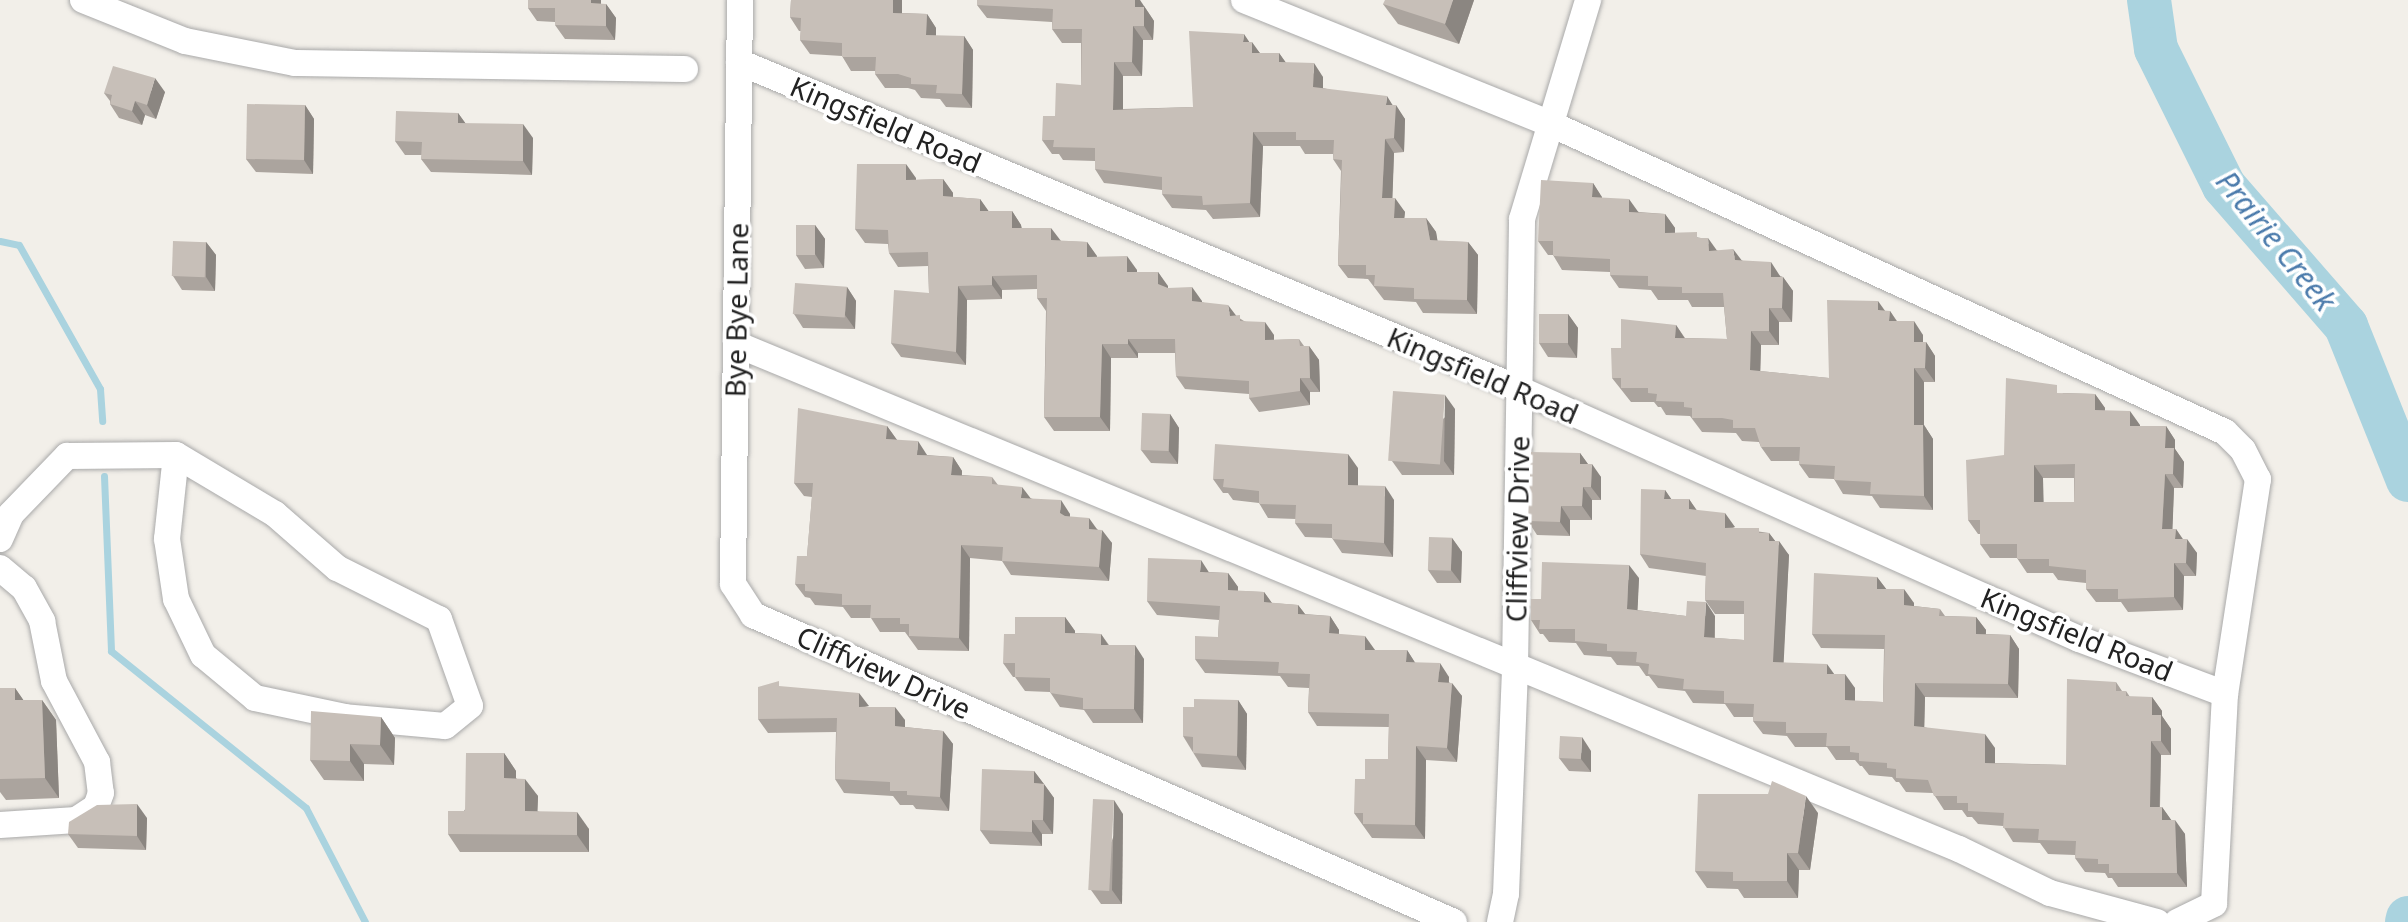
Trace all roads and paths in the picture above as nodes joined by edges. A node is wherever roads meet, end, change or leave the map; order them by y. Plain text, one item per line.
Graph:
1 (83, 0) edge
2 (740, 0) edge
3 (1244, 0) edge
4 (1588, 0) edge
5 (739, 62) junction
6 (685, 69) dead end
7 (1551, 124) junction
8 (736, 344) junction
9 (1519, 389) junction
10 (176, 455) junction
11 (0, 539) edge
12 (0, 568) edge
13 (753, 615) joint
14 (1515, 668) junction
15 (2225, 694) junction
16 (0, 825) edge
17 (1454, 922) edge
18 (1500, 922) edge
19 (2157, 922) edge
20 (2177, 922) edge

1 - 6 street
2 - 5 street, Bye Bye Lane
3 - 7 street
4 - 7 street, Cliffview Drive
5 - 8 street, Bye Bye Lane
5 - 9 street, Kingsfield Road
7 - 9 street, Cliffview Drive
7 - 15 street
8 - 13 street, Bye Bye Lane
8 - 14 street
9 - 14 street, Cliffview Drive
9 - 15 street, Kingsfield Road
10 - 10 street
10 - 11 street
12 - 16 street
13 - 17 street, Cliffview Drive
14 - 18 street, Cliffview Drive
14 - 19 street
15 - 20 street

